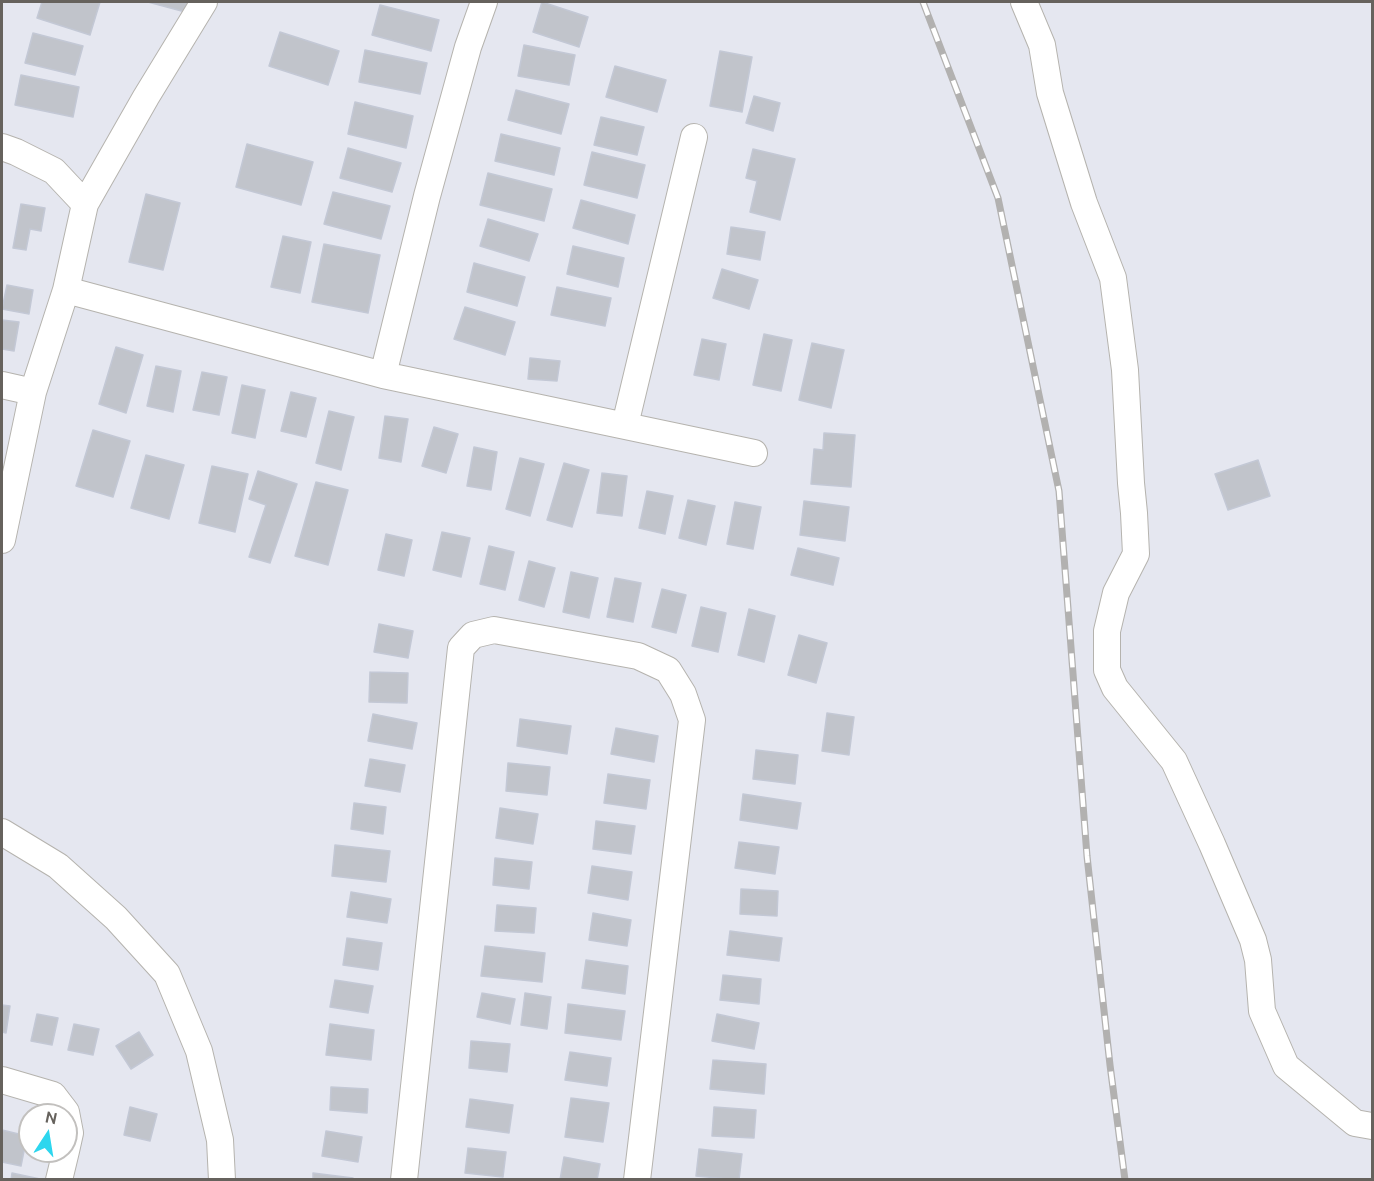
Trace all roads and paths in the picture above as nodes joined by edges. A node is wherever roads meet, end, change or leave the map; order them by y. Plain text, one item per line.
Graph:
1 (204, 2) edge
2 (484, 2) edge
3 (1024, 2) edge
4 (694, 137) dead end
5 (2, 147) edge
6 (85, 204) junction
7 (66, 290) junction
8 (383, 375) junction
9 (2, 385) edge
10 (33, 392) junction
11 (626, 425) junction
12 (754, 453) dead end
13 (2, 540) edge
14 (2, 832) edge
15 (2, 1080) edge
16 (59, 1103) edge
17 (1372, 1126) edge
18 (63, 1163) edge
19 (59, 1179) edge
20 (222, 1179) edge
21 (404, 1179) edge
22 (637, 1179) edge

1 - 6 street
2 - 8 street
3 - 17 street
4 - 11 street
5 - 6 street
6 - 7 street
7 - 8 street
7 - 10 street
8 - 11 street
9 - 10 street
10 - 13 street
11 - 12 street
14 - 20 street
15 - 16 street
18 - 19 street
21 - 22 street

